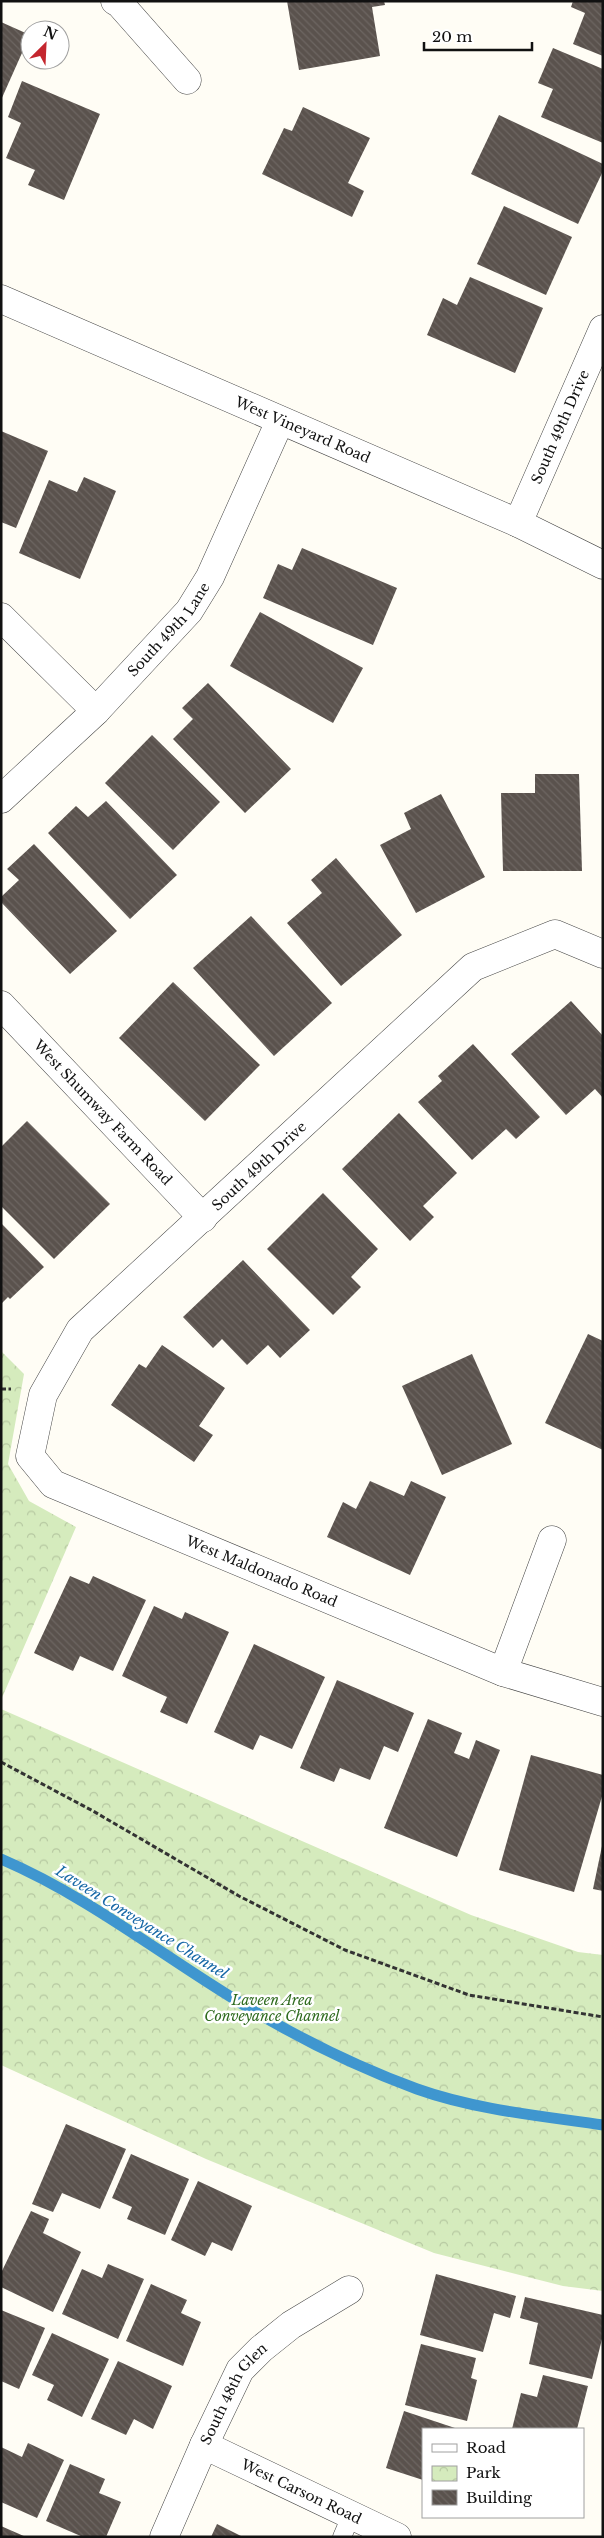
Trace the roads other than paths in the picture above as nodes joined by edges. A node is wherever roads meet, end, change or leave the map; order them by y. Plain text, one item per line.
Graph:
1 (115, 1) edge
2 (187, 80) dead end
3 (1, 299) edge
4 (603, 329) edge
5 (280, 421) junction
6 (518, 523) junction
7 (603, 565) edge
8 (1, 617) edge
9 (96, 711) junction
10 (1, 800) edge
11 (603, 954) edge
12 (1, 1005) edge
13 (203, 1218) junction
14 (30, 1456) joint
15 (552, 1540) dead end
16 (503, 1672) junction
17 (603, 1702) edge
18 (349, 2290) dead end
19 (204, 2445) junction
20 (346, 2526) edge
21 (164, 2537) edge
22 (398, 2537) edge

1 - 2 street
3 - 5 street, West Vineyard Road
4 - 6 street, South 49th Drive
5 - 6 street, West Vineyard Road
5 - 9 street, South 49th Lane
6 - 7 street, West Vineyard Road
8 - 9 street
9 - 10 street, South 49th Lane
11 - 13 street, South 49th Drive
12 - 13 street, West Shumway Farm Road
13 - 14 street, South 49th Drive
14 - 16 street, West Maldonado Road
15 - 16 street
16 - 17 street, West Maldonado Road
18 - 19 street, South 48th Glen
19 - 20 street, West Carson Road
19 - 21 street, South 48th Glen
20 - 22 street, West Carson Road

